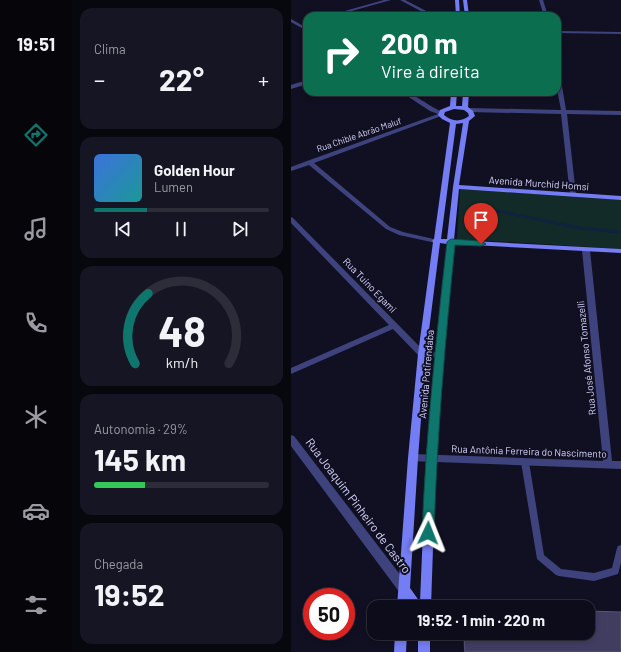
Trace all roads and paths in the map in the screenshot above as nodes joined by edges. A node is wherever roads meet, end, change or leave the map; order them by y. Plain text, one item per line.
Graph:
1 (389, 0) edge
2 (402, 0) edge
3 (457, 0) edge
4 (465, 0) edge
5 (541, 0) edge
6 (344, 12) edge
7 (426, 12) edge
8 (458, 12) edge
9 (466, 12) edge
10 (544, 12) edge
11 (291, 20) edge
12 (303, 23) edge
13 (298, 24) junction
14 (291, 26) edge
15 (303, 27) edge
16 (561, 32) edge
17 (621, 33) edge
18 (303, 83) edge
19 (291, 87) edge
20 (410, 96) edge
21 (454, 96) edge
22 (467, 96) edge
23 (561, 96) edge
24 (453, 107) junction
25 (469, 111) junction
26 (564, 112) junction
27 (621, 113) edge
28 (445, 116) junction
29 (465, 120) junction
30 (309, 162) junction
31 (291, 169) edge
32 (456, 188) junction
33 (573, 195) junction
34 (621, 198) edge
35 (291, 219) edge
36 (436, 241) junction
37 (451, 242) junction
38 (587, 250) junction
39 (621, 252) edge
40 (394, 326) junction
41 (422, 354) junction
42 (439, 355) junction
43 (291, 371) edge
44 (291, 439) edge
45 (413, 458) junction
46 (431, 458) junction
47 (525, 462) junction
48 (608, 464) junction
49 (621, 464) edge
50 (621, 548) edge
51 (404, 589) junction
52 (403, 600) edge
53 (412, 600) edge
54 (425, 600) edge
55 (401, 640) edge
56 (424, 640) edge
57 (400, 652) edge
58 (424, 652) edge

1 - 6 street
2 - 7 street
3 - 8 main road
4 - 9 main road
5 - 10 street
11 - 13 street
12 - 13 street
13 - 14 street
13 - 15 street
16 - 17 street
18 - 19 street
20 - 28 street
21 - 24 main road
22 - 25 main road
23 - 26 street
24 - 25 main road
24 - 28 main road
25 - 26 street
25 - 29 main road
26 - 27 street
26 - 33 street
28 - 29 main road
28 - 30 street, Rua Chible Abrão Maluf
28 - 36 main road, Avenida Potirendaba
29 - 32 main road, Avenida Potirendaba
30 - 31 street, Rua Chible Abrão Maluf
30 - 36 street
32 - 33 main road, Avenida Murchid Homsi
32 - 37 main road, Avenida Potirendaba
33 - 34 main road, Avenida Murchid Homsi
35 - 40 street, Rua Tuino Egami
36 - 37 main road
36 - 41 main road, Avenida Potirendaba
37 - 38 main road
37 - 42 main road, Avenida Potirendaba
38 - 39 main road
38 - 48 street, Rua José Afonso Tomazelli
40 - 41 street, Rua Tuino Egami
40 - 43 street
41 - 42 street
41 - 45 main road, Avenida Potirendaba
42 - 46 main road, Avenida Potirendaba
44 - 51 street, Rua Joaquim Pinheiro de Castro
45 - 46 street, Rua Antônia Ferreira do Nascimento
45 - 51 main road, Avenida Potirendaba
46 - 47 street, Rua Antônia Ferreira do Nascimento
46 - 54 main road, Avenida Potirendaba
47 - 48 street, Rua Antônia Ferreira do Nascimento
47 - 50 lane
48 - 49 street, Rua Antônia Ferreira do Nascimento
51 - 52 main road, Avenida Potirendaba
51 - 53 main road
55 - 57 main road
56 - 58 main road

